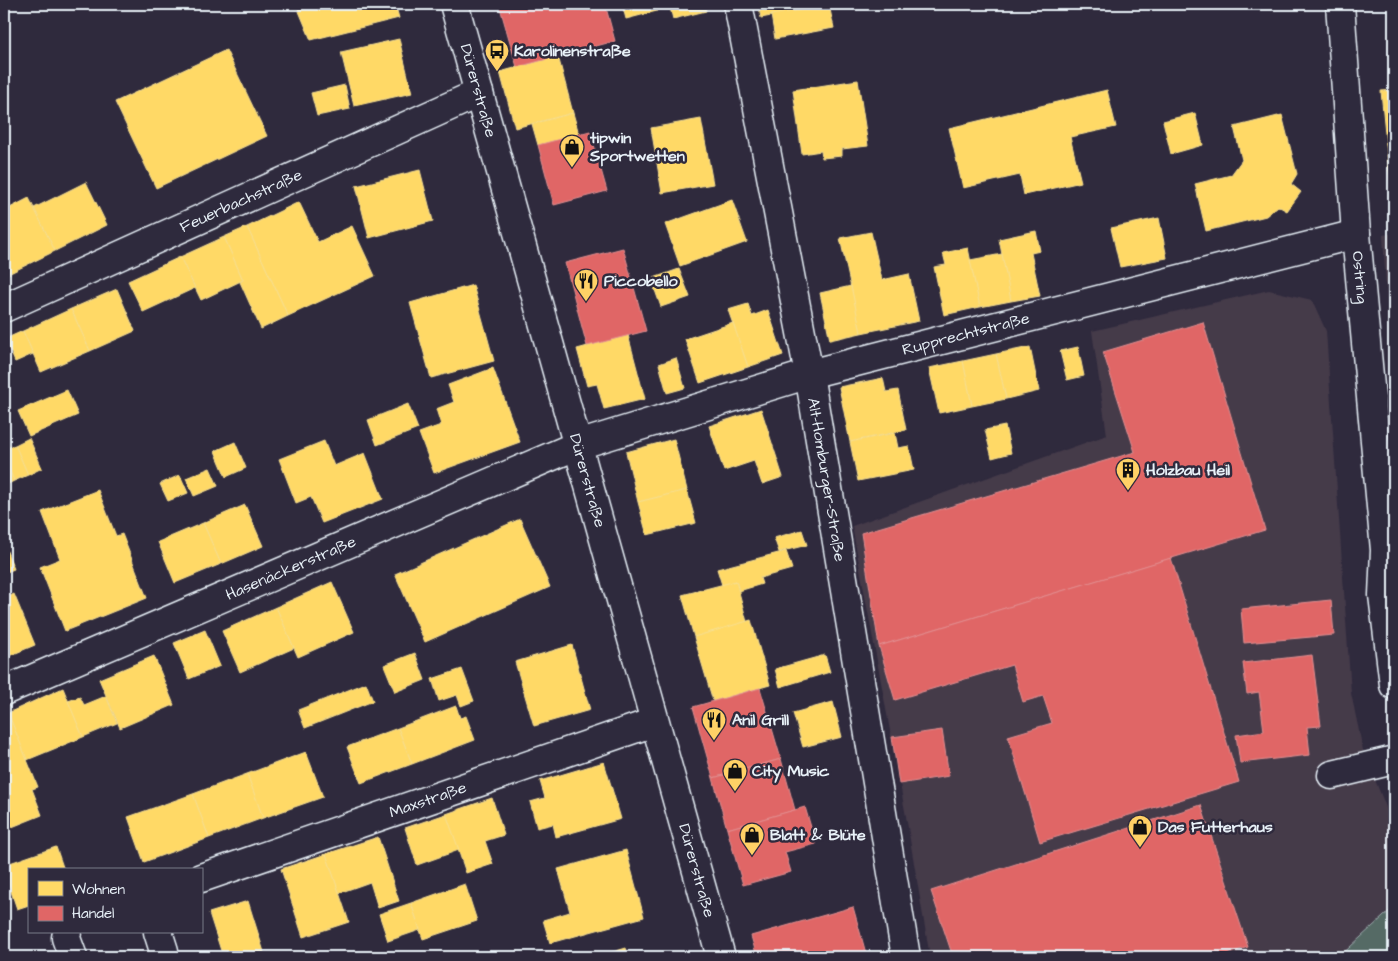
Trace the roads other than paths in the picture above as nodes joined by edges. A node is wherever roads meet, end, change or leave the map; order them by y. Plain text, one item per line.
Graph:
1 (454, 4) edge
2 (738, 4) edge
3 (1340, 4) edge
4 (479, 93) junction
5 (1356, 234) junction
6 (4, 308) edge
7 (809, 374) junction
8 (578, 445) junction
9 (1386, 550) junction
10 (1394, 581) edge
11 (1394, 685) edge
12 (4, 691) edge
13 (654, 722) junction
14 (1394, 760) edge
15 (1332, 775) dead end
16 (202, 878) edge
17 (67, 934) edge
18 (159, 934) edge
19 (73, 957) edge
20 (164, 957) edge
21 (721, 957) edge
22 (906, 957) edge

1 - 4 street, Dürerstraße
2 - 7 street, Alt-Homburger-Straße
3 - 5 street, Ostring
4 - 6 street, Feuerbachstraße
4 - 8 street, Dürerstraße
5 - 7 street, Rupprechtstraße
5 - 9 street, Ostring
7 - 8 street, Rupprechtstraße
7 - 22 street, Alt-Homburger-Straße
8 - 12 street, Hasenäckerstraße
8 - 13 street, Dürerstraße
9 - 10 street, Ostring
9 - 11 street, Ostring
13 - 16 street, Maxstraße
13 - 21 street, Dürerstraße
14 - 15 street
17 - 19 street
18 - 20 street

